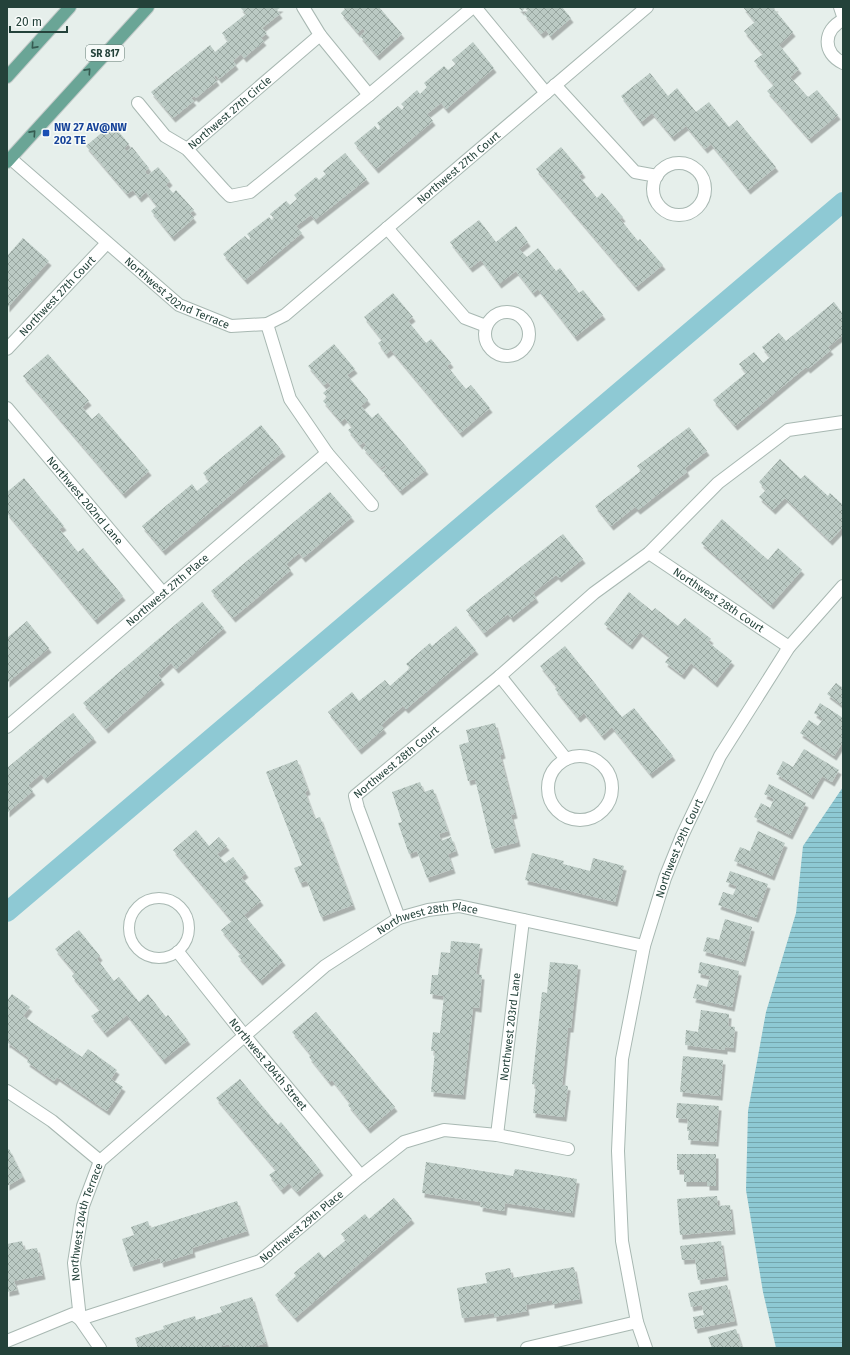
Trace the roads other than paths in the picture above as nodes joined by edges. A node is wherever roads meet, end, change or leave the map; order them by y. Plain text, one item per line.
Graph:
1 (70, 7) edge
2 (148, 7) edge
3 (303, 7) edge
4 (474, 7) edge
5 (647, 7) edge
6 (840, 7) edge
7 (843, 16) edge
8 (843, 20) edge
9 (320, 35) junction
10 (843, 63) edge
11 (7, 77) edge
12 (550, 89) junction
13 (369, 95) junction
14 (138, 103) dead end
15 (187, 149) junction
16 (8, 160) edge
17 (656, 176) junction
18 (388, 228) junction
19 (107, 242) junction
20 (267, 324) junction
21 (486, 326) dead end
22 (7, 349) edge
23 (7, 408) edge
24 (843, 422) edge
25 (327, 453) junction
26 (372, 505) dead end
27 (649, 553) junction
28 (843, 586) edge
29 (163, 593) junction
30 (789, 647) junction
31 (500, 676) junction
32 (7, 727) edge
33 (566, 759) junction
34 (399, 918) junction
35 (523, 920) junction
36 (644, 946) junction
37 (178, 952) junction
38 (244, 1035) junction
39 (7, 1090) edge
40 (497, 1134) junction
41 (568, 1149) dead end
42 (100, 1161) junction
43 (361, 1176) junction
44 (80, 1319) junction
45 (637, 1322) junction
46 (7, 1341) edge
47 (100, 1348) edge
48 (527, 1348) edge
49 (646, 1348) edge

1 -> 11 main road
16 -> 2 main road, SR 817
3 - 9 street
4 - 12 street
4 - 13 street, Northwest 27th Circle
5 - 12 street, Northwest 27th Court
6 - 7 street
8 - 10 street
9 - 13 street
9 - 15 street, Northwest 27th Circle
12 - 17 street
12 - 18 street, Northwest 27th Court
13 - 15 street, Northwest 27th Circle
14 - 15 street
16 - 19 street, Northwest 202nd Terrace
17 - 17 street
18 - 20 street, Northwest 27th Court
18 - 21 street
19 - 20 street, Northwest 202nd Terrace
19 - 22 street, Northwest 27th Court
20 - 25 street
23 - 29 street, Northwest 202nd Lane
24 - 27 street, Northwest 28th Court
25 - 26 street
25 - 29 street, Northwest 27th Place
27 - 30 street, Northwest 28th Court
27 - 31 street, Northwest 28th Court
28 - 30 street, Northwest 29th Court
29 - 32 street, Northwest 27th Place
30 - 36 street, Northwest 29th Court
31 - 33 street
31 - 34 street, Northwest 28th Court
33 - 33 street
34 - 35 street, Northwest 28th Place
34 - 38 street, Northwest 28th Place
35 - 36 street, Northwest 28th Place
35 - 40 street, Northwest 203rd Lane
36 - 45 street, Northwest 29th Court
37 - 37 lane
37 - 38 street, Northwest 204th Street
38 - 42 street, Northwest 204th Terrace
38 - 43 street, Northwest 204th Street
39 - 42 street
40 - 41 street, Northwest 29th Place
40 - 43 street, Northwest 29th Place
42 - 44 street, Northwest 204th Terrace
43 - 44 street, Northwest 29th Place
44 - 46 street, Northwest 29th Place
44 - 47 street, Northwest 204th Terrace
45 - 48 street
45 - 49 street, Northwest 29th Court

